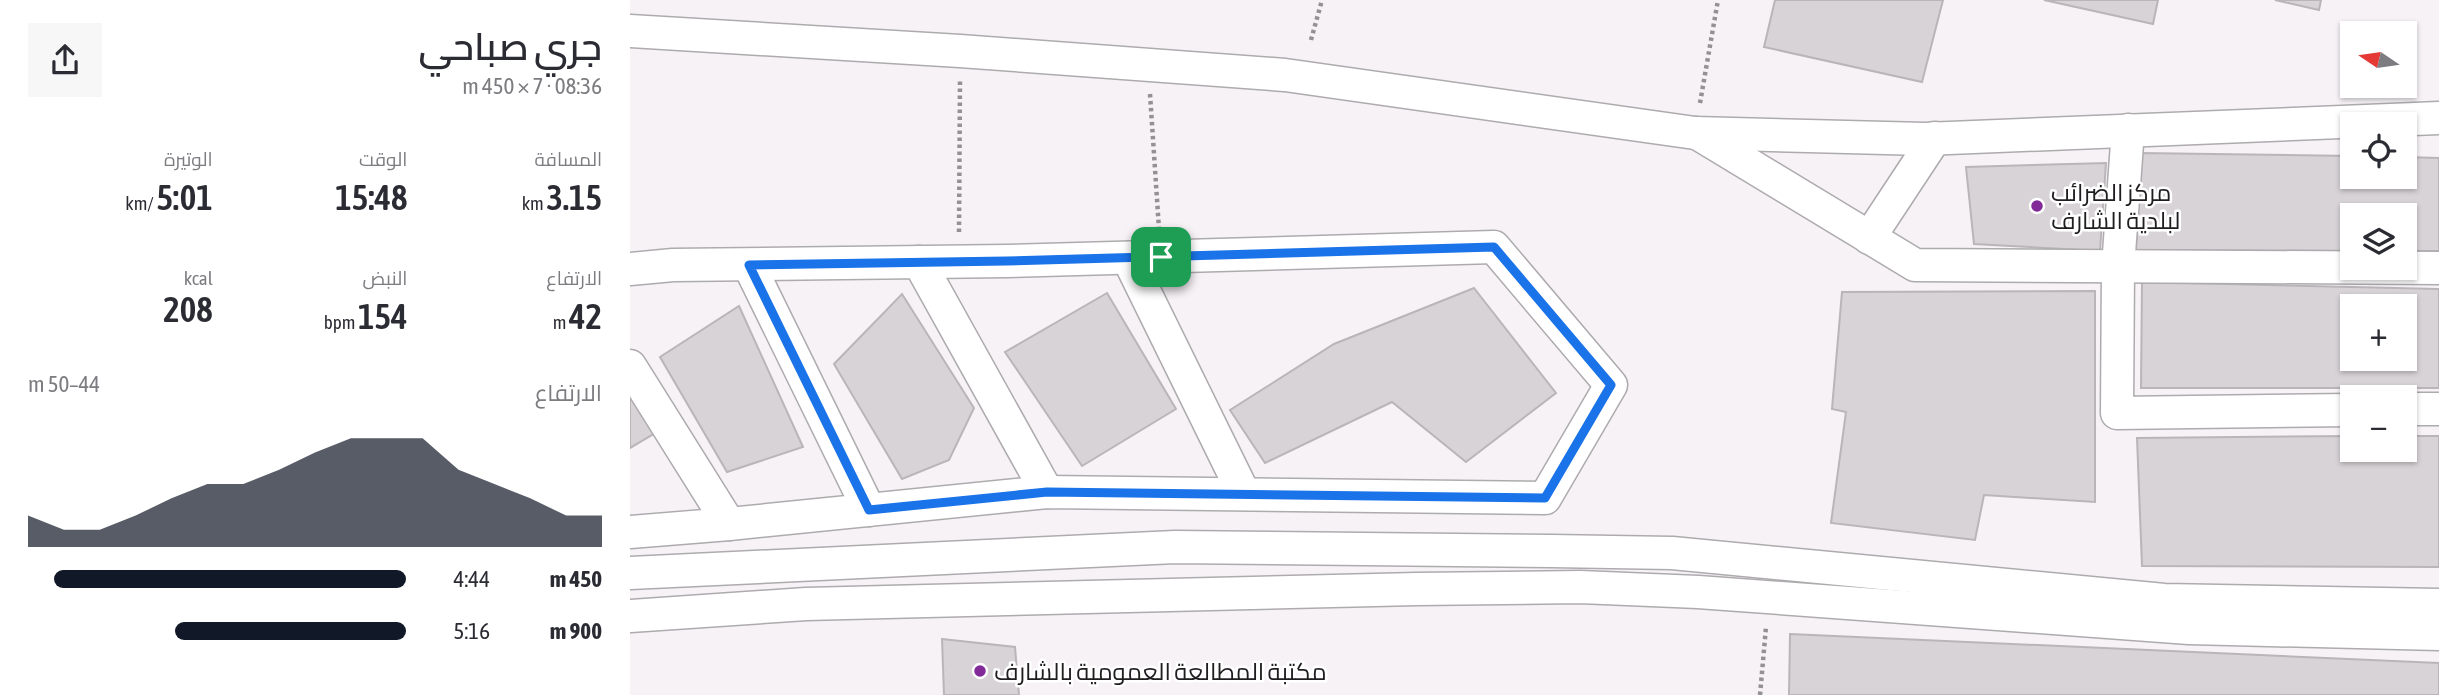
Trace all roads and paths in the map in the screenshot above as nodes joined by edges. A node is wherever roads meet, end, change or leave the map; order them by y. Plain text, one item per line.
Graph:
1 (1322, 0) edge
2 (1718, 0) edge
3 (630, 32) edge
4 (1311, 40) dead end
5 (960, 51) junction
6 (1149, 65) junction
7 (2439, 118) edge
8 (2128, 130) junction
9 (1695, 133) junction
10 (1935, 138) junction
11 (1869, 237) junction
12 (1161, 257) junction
13 (1128, 258) junction
14 (919, 262) junction
15 (958, 262) junction
16 (749, 265) junction
17 (2118, 267) junction
18 (2439, 268) edge
19 (630, 269) edge
20 (630, 366) edge
21 (2417, 409) edge
22 (2439, 409) edge
23 (2340, 410) edge
24 (1047, 492) junction
25 (1244, 494) junction
26 (869, 510) junction
27 (729, 524) junction
28 (630, 532) edge
29 (630, 573) edge
30 (1769, 598) junction
31 (2439, 605) edge
32 (630, 616) edge
33 (2439, 634) edge
34 (1760, 695) edge

1 - 4 path
2 - 9 path
3 - 5 street
5 - 6 street
5 - 15 path
6 - 9 street
6 - 12 path
7 - 8 street
8 - 10 street
8 - 17 street
9 - 10 street
9 - 11 street
10 - 11 street
11 - 17 street
12 - 13 street
12 - 25 street
13 - 15 street
13 - 25 street
14 - 15 street
14 - 16 street
14 - 24 street
16 - 19 street
16 - 26 street
17 - 18 street
17 - 23 street
20 - 27 street
21 - 22 street
24 - 25 street
24 - 26 street
26 - 27 street
27 - 28 street
29 - 31 street
30 - 32 street
30 - 33 street
30 - 34 path

